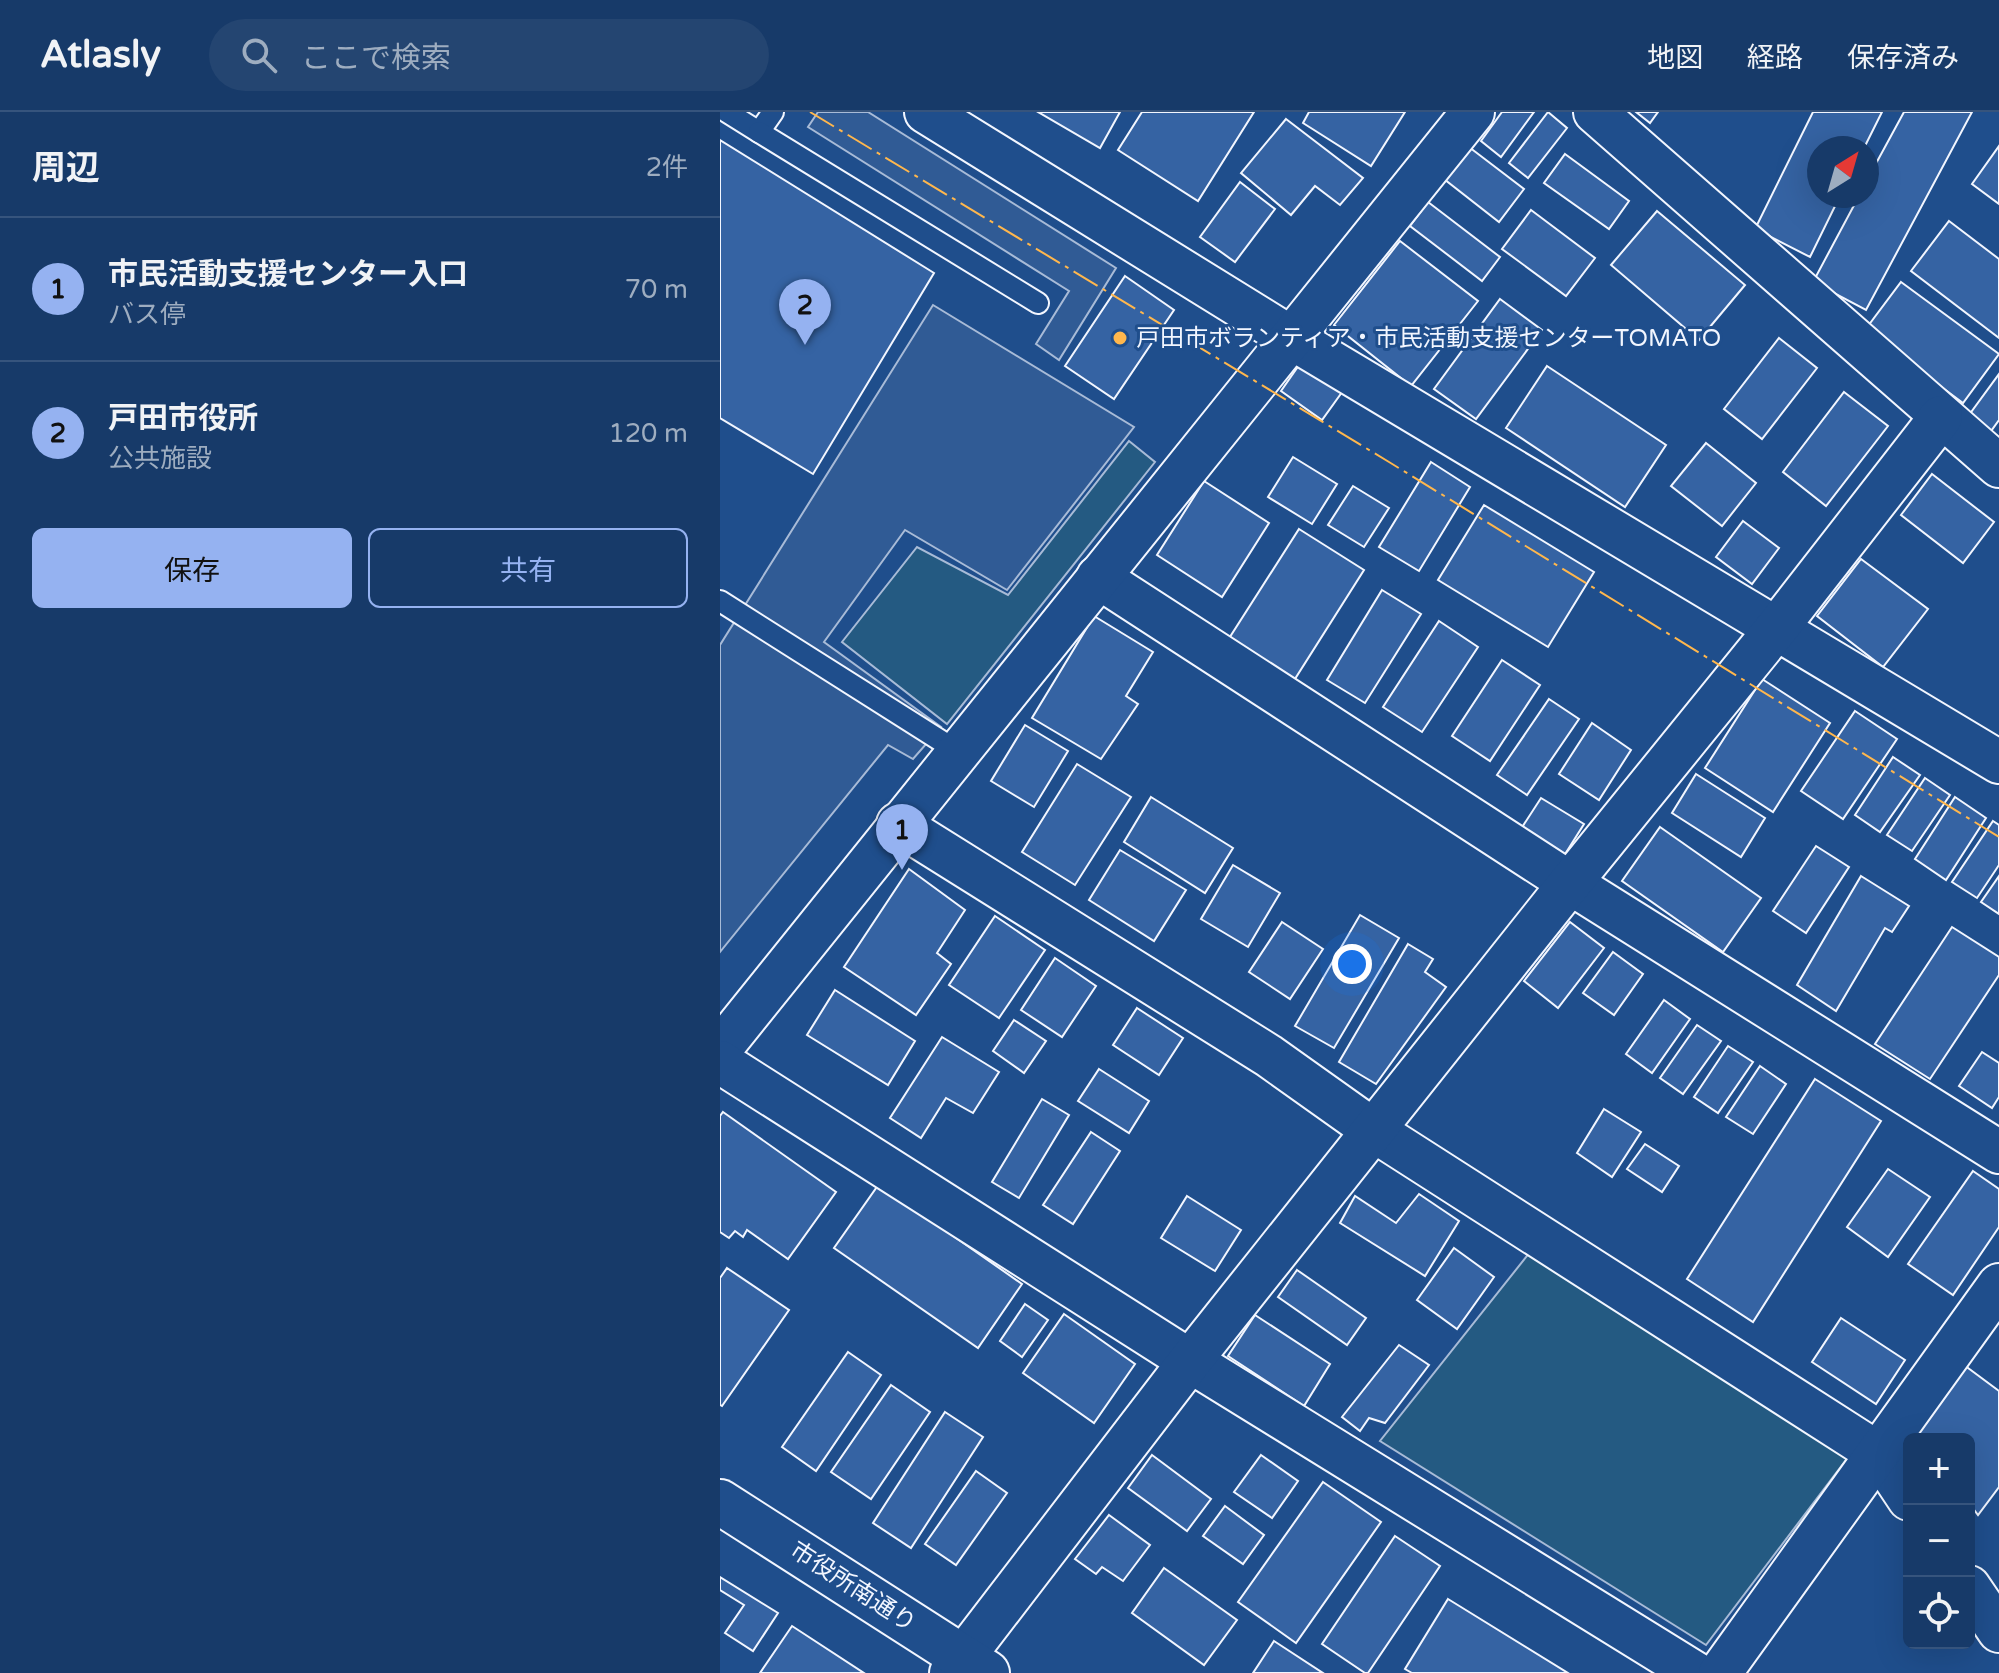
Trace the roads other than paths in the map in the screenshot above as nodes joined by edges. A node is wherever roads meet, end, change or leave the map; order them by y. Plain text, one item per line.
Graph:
1 (727, 112) edge
2 (773, 112) edge
3 (926, 112) edge
4 (1473, 112) edge
5 (1595, 112) edge
6 (759, 132) junction
7 (1038, 303) dead end
8 (1293, 339) junction
9 (1941, 417) junction
10 (1999, 466) edge
11 (1098, 577) junction
12 (720, 601) edge
13 (1776, 629) junction
14 (957, 751) junction
15 (1999, 762) edge
16 (898, 824) junction
17 (1570, 883) junction
18 (720, 1049) edge
19 (720, 1062) edge
20 (1373, 1130) junction
21 (1999, 1152) edge
22 (1999, 1285) edge
23 (1190, 1361) junction
24 (1879, 1454) junction
25 (1903, 1490) edge
26 (720, 1502) edge
27 (1975, 1596) edge
28 (1999, 1631) edge
29 (967, 1668) edge
30 (1695, 1673) edge
31 (1720, 1673) edge

1 - 6 lane
2 - 6 lane
3 - 8 street
4 - 8 street
5 - 9 street
6 - 7 lane
8 - 11 street
8 - 13 street
9 - 10 street
9 - 13 street
11 - 14 street
11 - 17 street
12 - 14 lane
13 - 15 street
13 - 17 street
14 - 16 street
16 - 18 street
16 - 20 street
17 - 20 street
17 - 21 street
19 - 23 street
20 - 23 street
20 - 24 street
22 - 24 street
23 - 29 street
23 - 30 street
24 - 25 street
24 - 31 street
26 - 29 street, 市役所南通り
27 - 28 street

